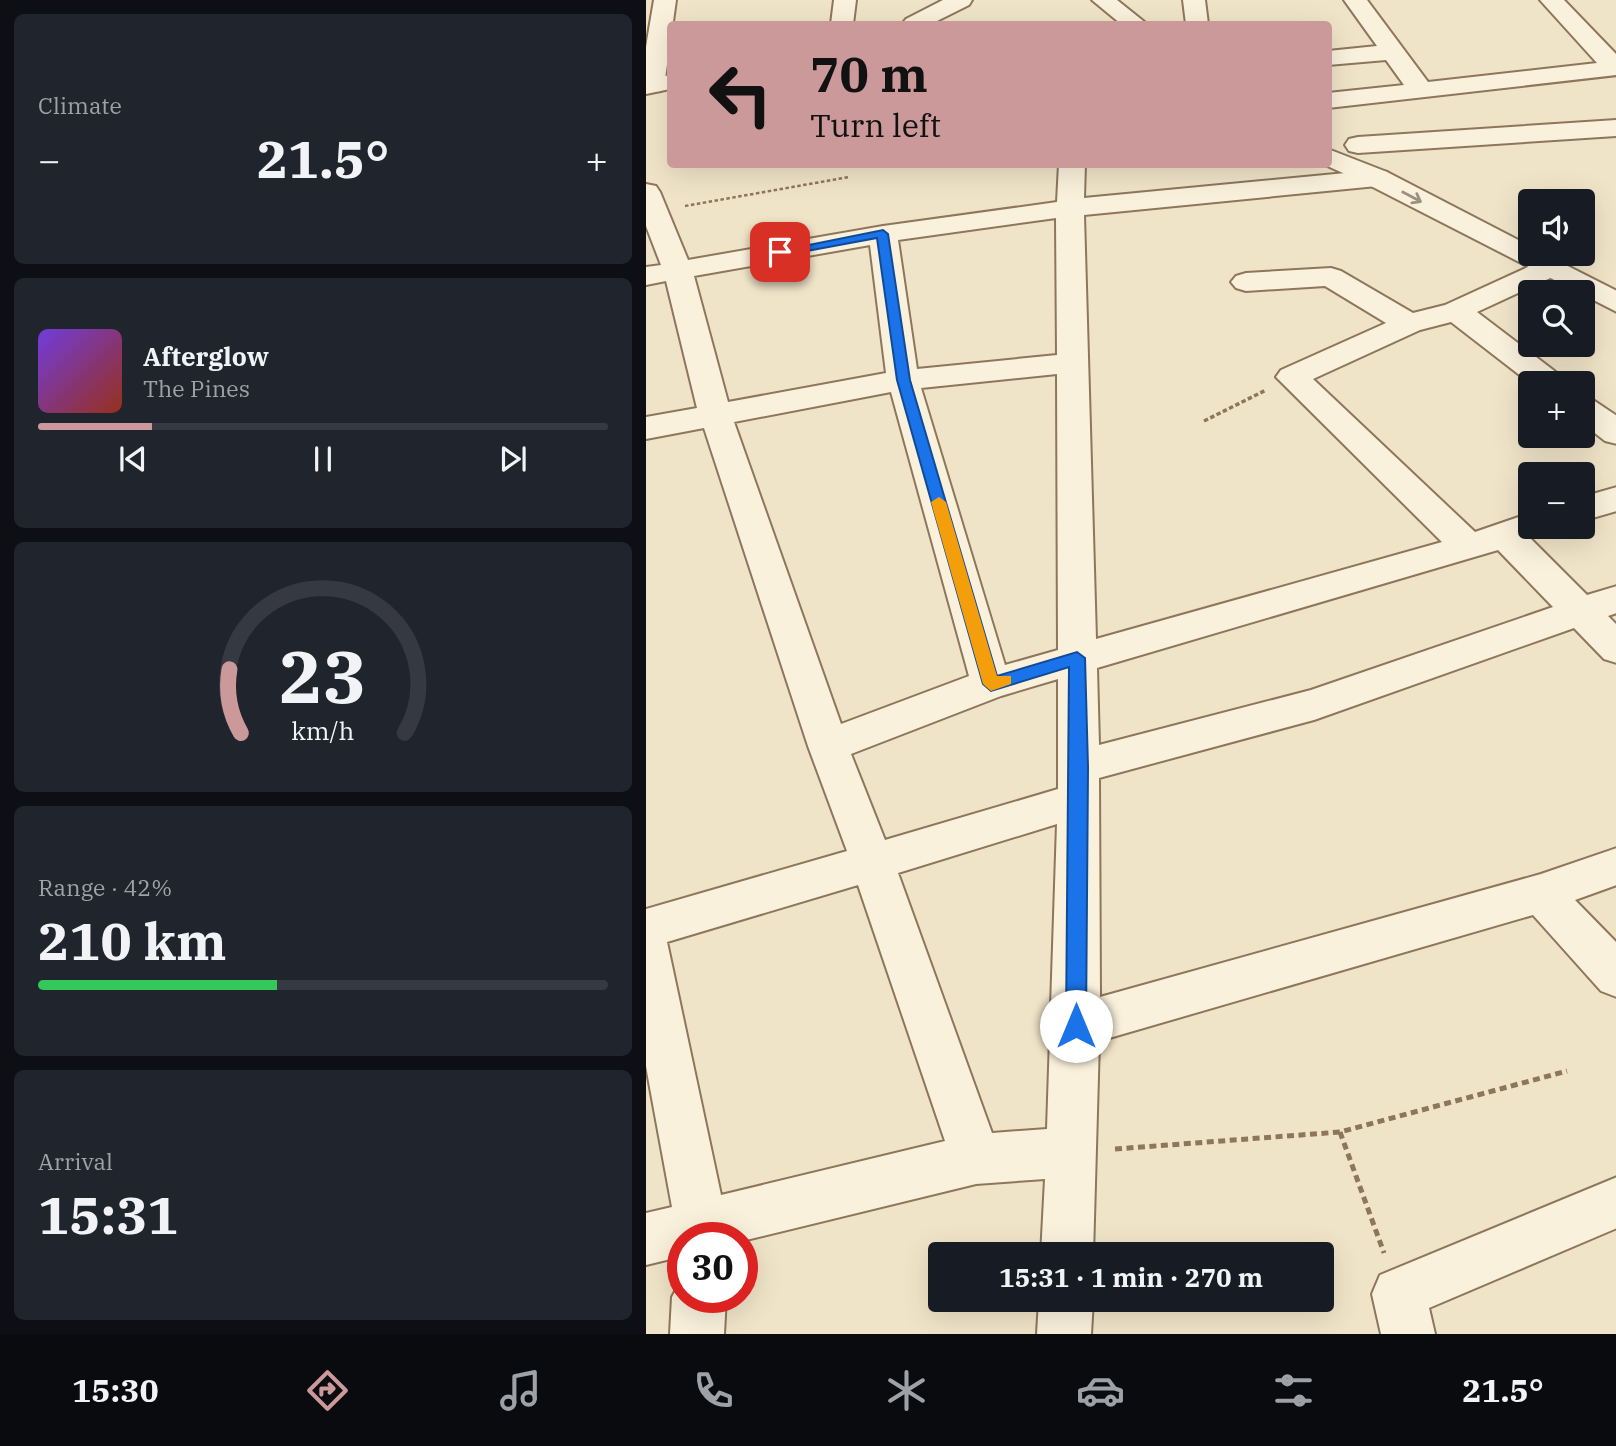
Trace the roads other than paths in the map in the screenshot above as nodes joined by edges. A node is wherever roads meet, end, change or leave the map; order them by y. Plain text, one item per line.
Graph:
1 (665, 0) edge
2 (845, 0) edge
3 (961, 0) edge
4 (1103, 0) edge
5 (1194, 0) edge
6 (1355, 0) edge
7 (1551, 0) edge
8 (842, 21) edge
9 (920, 21) edge
10 (1131, 21) edge
11 (1197, 21) edge
12 (1392, 52) junction
13 (1332, 58) edge
14 (1616, 68) edge
15 (1420, 89) junction
16 (657, 91) edge
17 (1332, 100) edge
18 (1616, 128) edge
19 (1332, 135) edge
20 (1358, 145) junction
21 (1332, 159) edge
22 (1072, 168) edge
23 (1377, 178) junction
24 (650, 202) edge
25 (1070, 208) junction
26 (1518, 228) edge
27 (883, 234) junction
28 (1518, 242) edge
29 (1549, 266) edge
30 (1566, 266) edge
31 (1577, 266) edge
32 (662, 273) edge
33 (1616, 277) edge
34 (1246, 282) dead end
35 (1616, 303) edge
36 (1456, 312) junction
37 (1410, 324) junction
38 (1073, 363) junction
39 (1534, 371) edge
40 (903, 380) junction
41 (715, 413) junction
42 (1595, 417) edge
43 (646, 428) edge
44 (1616, 433) edge
45 (1616, 499) edge
46 (1595, 505) edge
47 (1517, 529) edge
48 (1469, 547) junction
49 (1599, 606) edge
50 (1616, 649) edge
51 (1077, 658) junction
52 (991, 684) junction
53 (828, 746) junction
54 (1078, 784) junction
55 (872, 861) junction
56 (1616, 866) edge
57 (1541, 893) junction
58 (646, 929) edge
59 (646, 945) edge
60 (1616, 976) edge
61 (1076, 1026) junction
62 (1070, 1152) junction
63 (976, 1159) junction
64 (1616, 1202) edge
65 (700, 1222) edge
66 (740, 1222) edge
67 (667, 1236) edge
68 (646, 1239) edge
69 (1067, 1242) edge
70 (1065, 1312) edge
71 (698, 1313) edge
72 (1404, 1314) edge
73 (697, 1334) edge
74 (1064, 1334) edge

1 - 16 street
2 - 8 street
3 - 9 street
4 - 10 street
5 - 11 street
6 - 12 street
7 - 14 street
12 - 13 street
12 - 15 street
14 - 15 street
15 - 17 street
18 - 20 street
19 - 20 street
20 - 26 street
21 - 23 street
22 - 25 street
23 - 25 street
23 -> 28 street
24 - 32 street
25 - 27 street
25 - 38 street
27 - 32 street
27 - 40 street
29 - 36 street
30 - 35 street
31 - 33 street
32 - 41 street
34 - 37 street
36 - 37 street
36 - 39 street
37 - 48 street
38 - 40 street
38 - 51 street
40 - 41 street
40 - 52 street
41 - 43 street
41 - 53 street
42 - 44 street
45 - 46 street
47 - 48 street
47 - 49 street
48 - 51 street
49 - 50 street
49 - 54 street
51 - 52 street
51 - 54 street
52 - 53 street
53 - 55 street
54 - 55 street
54 - 61 street
55 - 58 street
55 - 63 street
56 - 57 street
57 - 60 street
57 - 61 street
59 - 65 street
61 - 62 street
62 - 63 street
62 - 69 street
63 - 66 street
64 - 72 street
67 - 68 street
70 - 74 street
71 - 73 street

